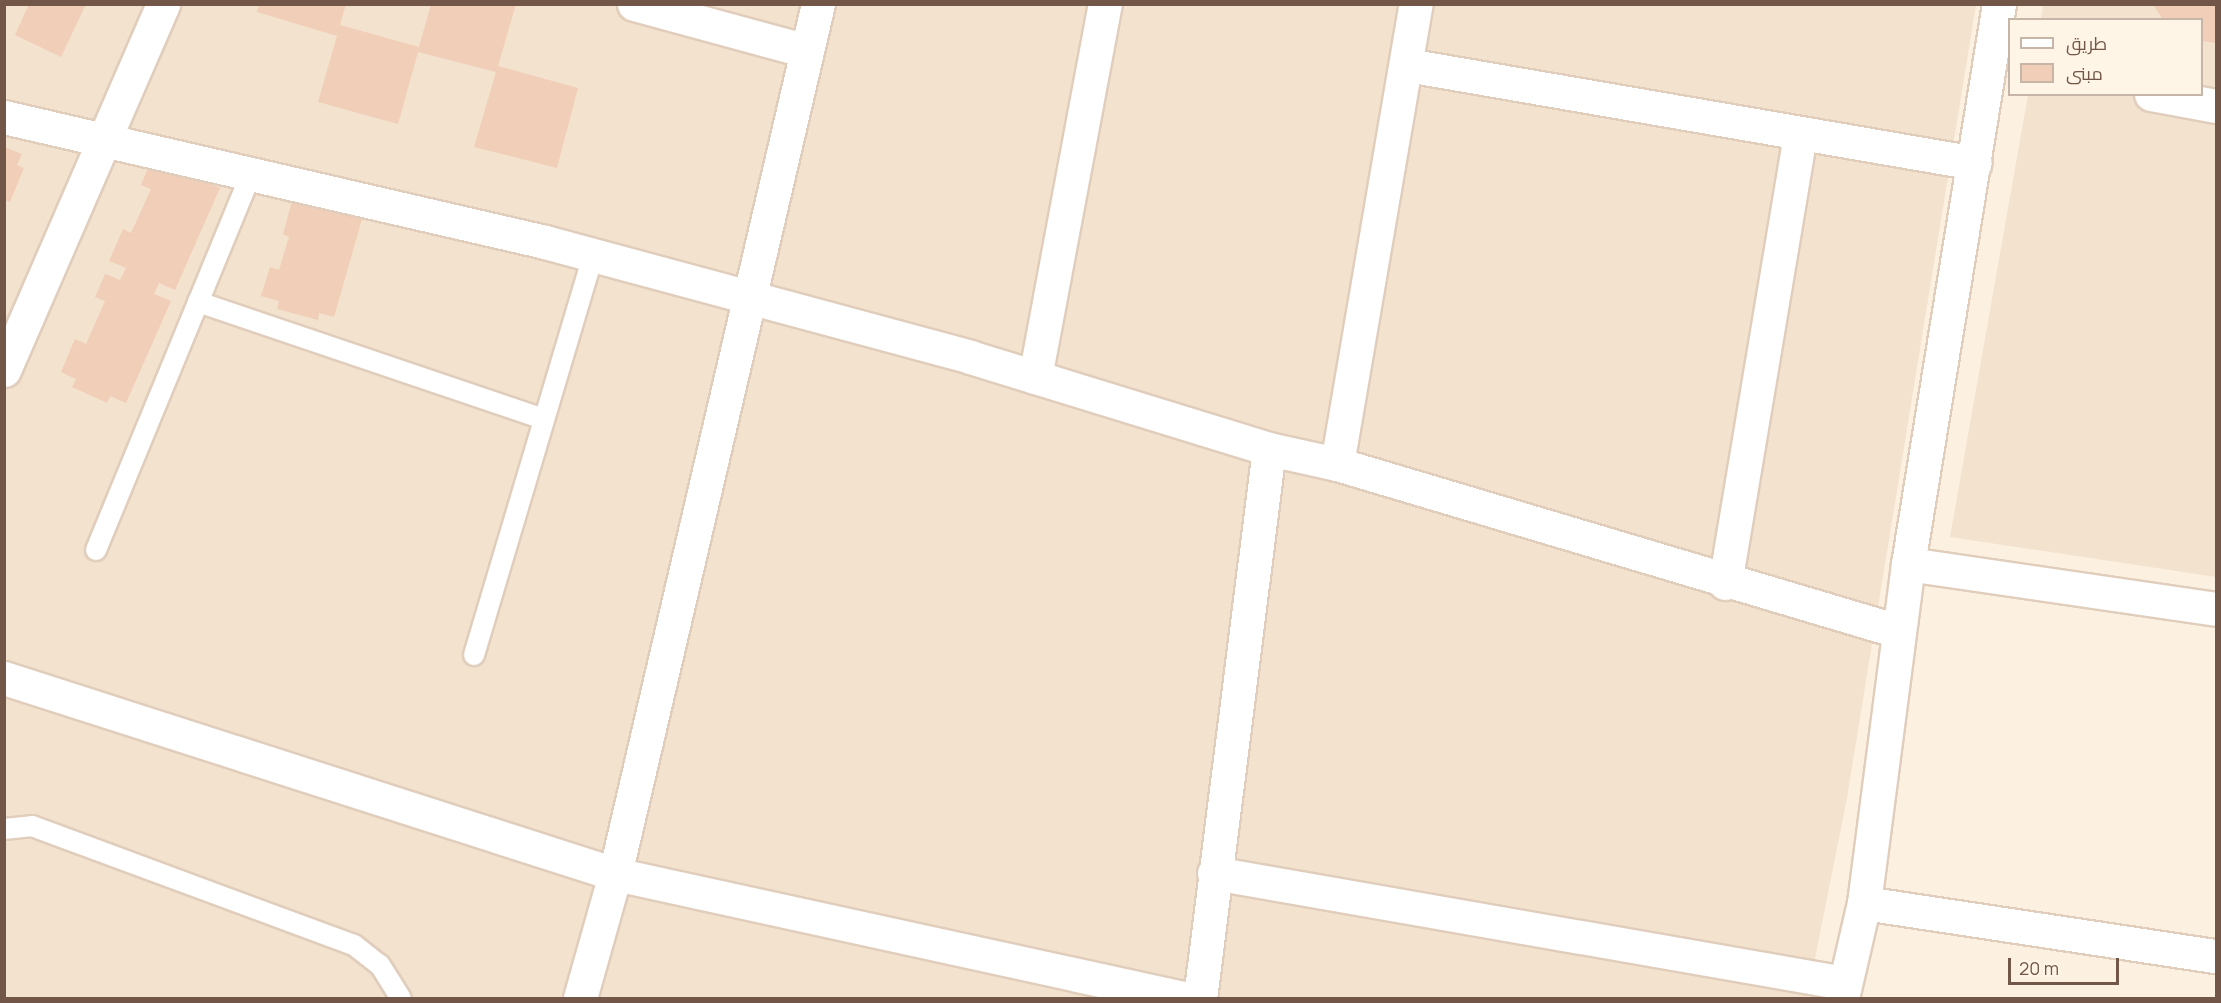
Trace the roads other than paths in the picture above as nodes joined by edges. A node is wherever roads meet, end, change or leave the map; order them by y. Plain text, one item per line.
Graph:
1 (164, 4) edge
2 (634, 4) edge
3 (818, 4) edge
4 (1105, 4) edge
5 (1416, 4) edge
6 (1999, 4) edge
7 (807, 51) junction
8 (1407, 65) junction
9 (2000, 68) edge
10 (2162, 96) edge
11 (2217, 106) edge
12 (4, 117) edge
13 (1800, 133) junction
14 (104, 138) junction
15 (1975, 163) junction
16 (252, 172) junction
17 (593, 256) junction
18 (751, 301) junction
19 (198, 302) junction
20 (4, 370) edge
21 (1035, 377) junction
22 (544, 419) junction
23 (1269, 449) junction
24 (1337, 464) junction
25 (96, 550) dead end
26 (1908, 564) junction
27 (1725, 583) junction
28 (2217, 609) edge
29 (1898, 631) junction
30 (474, 655) dead end
31 (4, 678) edge
32 (4, 829) edge
33 (1214, 873) junction
34 (615, 874) junction
35 (1864, 903) junction
36 (2217, 956) edge
37 (1843, 991) edge
38 (401, 999) edge
39 (580, 999) edge
40 (1183, 999) edge
41 (1200, 999) edge

1 - 14 street
2 - 7 street
3 - 7 street
4 - 21 street
5 - 8 street
6 - 9 street
7 - 18 street
8 - 13 street
8 - 24 street
9 - 15 street
10 - 11 street
12 - 14 street
13 - 15 street
13 - 27 street
14 - 16 street
14 - 20 street
15 - 26 street
16 - 17 street
16 - 19 lane
17 - 18 street
17 - 22 lane
18 - 21 street
18 - 34 street
19 - 22 lane
19 - 25 lane
21 - 23 street
22 - 30 lane
23 - 24 street
23 - 33 street
24 - 27 street
26 - 28 street
26 - 29 street
27 - 29 street
29 - 35 street
31 - 34 street
32 - 38 lane
33 - 37 street
33 - 41 street
34 - 39 street
34 - 40 street
35 - 36 street
35 - 37 street

